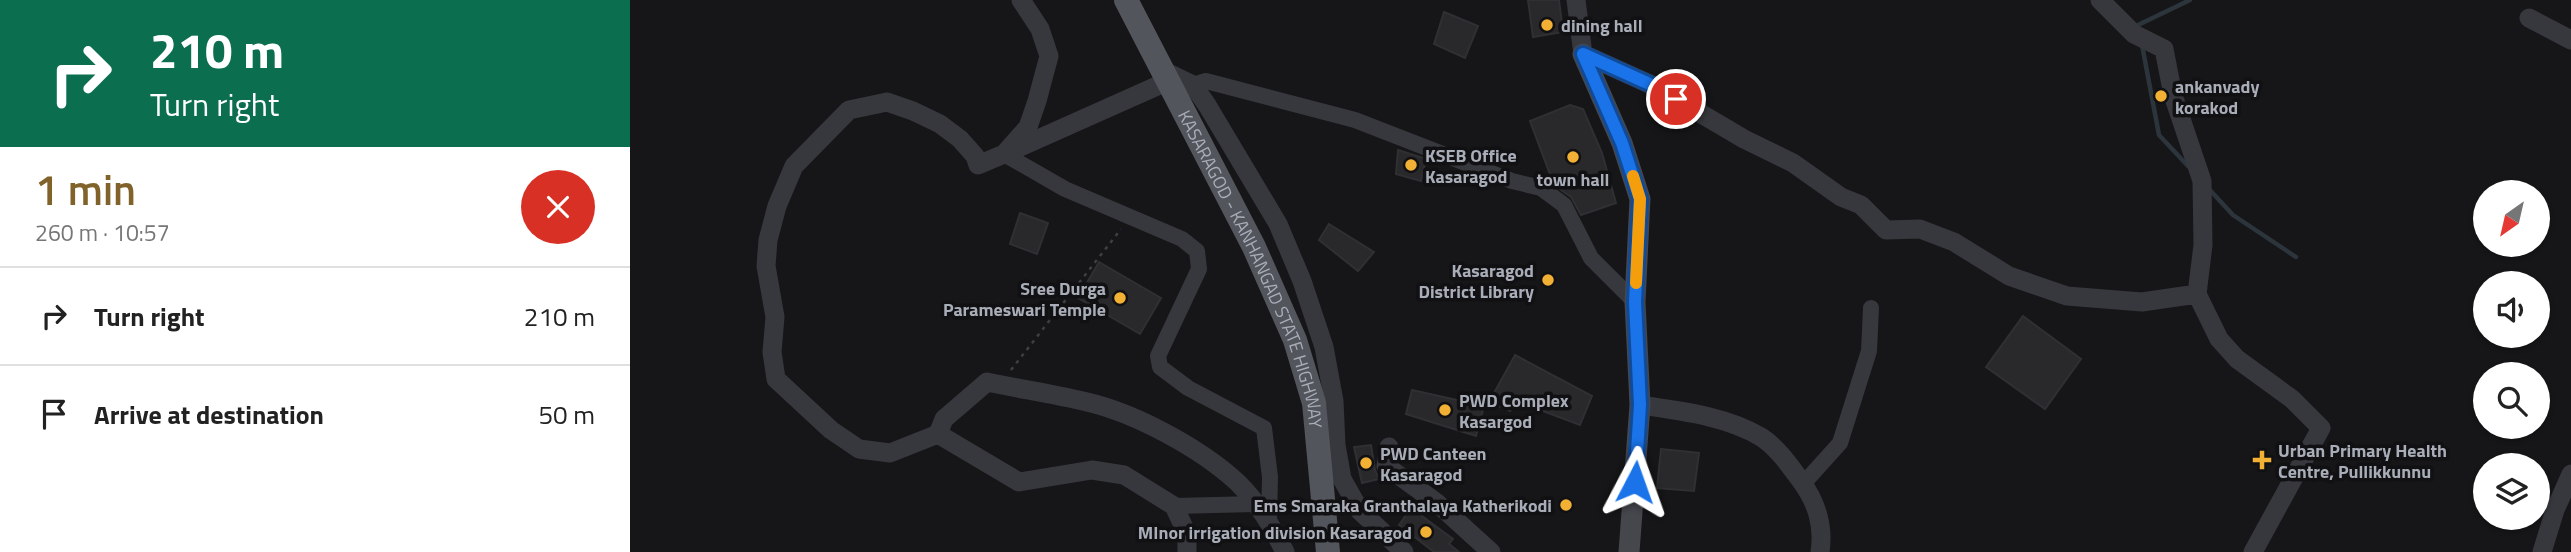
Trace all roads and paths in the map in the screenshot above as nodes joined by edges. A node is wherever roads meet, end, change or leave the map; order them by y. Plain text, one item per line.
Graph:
1 (1021, 0) edge
2 (1126, 0) edge
3 (1576, 0) edge
4 (2100, 0) edge
5 (2529, 18) dead end
6 (2571, 40) edge
7 (1583, 54) junction
8 (1163, 75) junction
9 (1193, 85) junction
10 (1004, 154) junction
11 (1130, 218) junction
12 (2197, 294) junction
13 (1635, 302) junction
14 (1871, 308) dead end
15 (1000, 384) junction
16 (1640, 405) junction
17 (938, 434) junction
18 (1389, 447) dead end
19 (2571, 474) edge
20 (1803, 484) junction
21 (1174, 506) junction
22 (1262, 512) junction
23 (1187, 552) edge
24 (1286, 552) edge
25 (1328, 552) edge
26 (1404, 552) edge
27 (1491, 552) edge
28 (1629, 552) edge
29 (1820, 552) edge
30 (2253, 552) edge
31 (2542, 552) edge

1 - 10 street
2 - 8 main road, KASARAGOD - KANHANGAD STATE HIGHWAY
3 - 7 street
4 - 12 street
5 - 6 street
7 - 12 street
7 - 13 main road
8 - 9 street
8 - 10 street
8 - 25 main road, KASARAGOD - KANHANGAD STATE HIGHWAY
9 - 13 street
9 - 26 street
10 - 11 street
10 - 17 street
11 - 15 path
11 - 22 street
12 - 30 street
13 - 16 main road
14 - 20 street
15 - 17 street
15 - 22 street
16 - 20 street
16 - 28 main road
17 - 21 street
18 - 27 street
19 - 31 street
20 - 29 street
21 - 22 street
21 - 23 street
22 - 24 street

